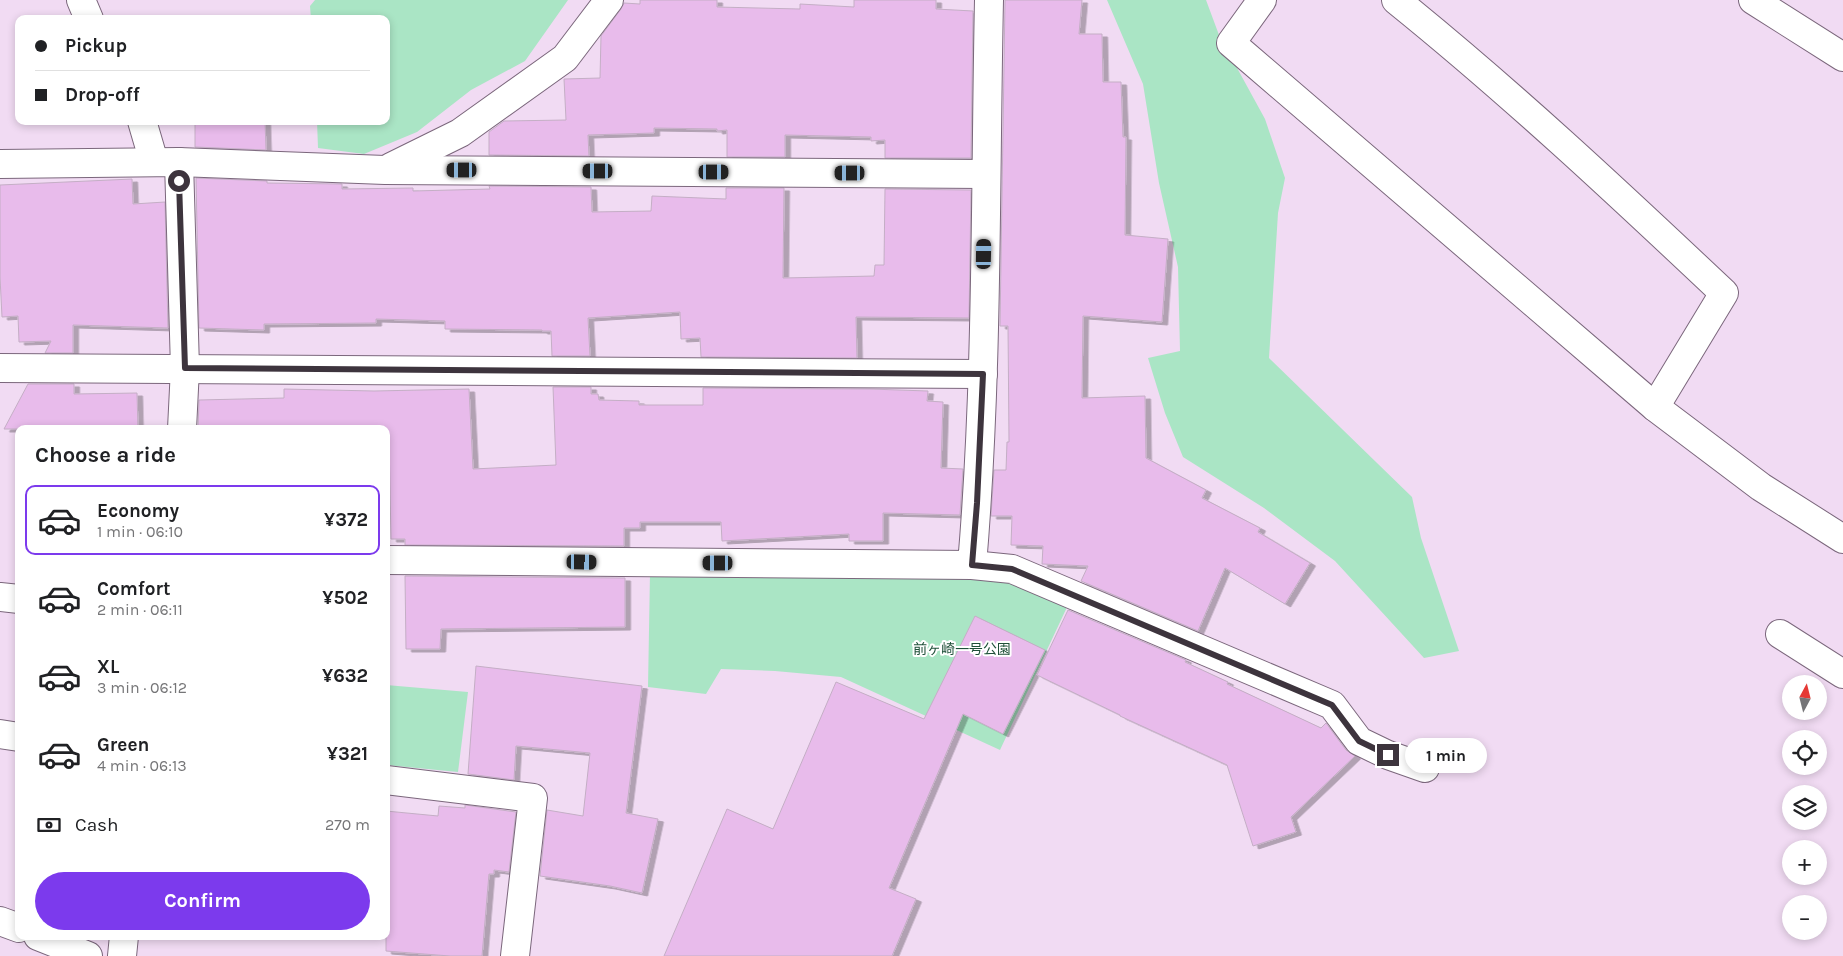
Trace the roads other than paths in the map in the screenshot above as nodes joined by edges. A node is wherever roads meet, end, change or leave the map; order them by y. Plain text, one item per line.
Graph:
1 (81, 0) edge
2 (609, 0) edge
3 (988, 0) edge
4 (1262, 0) edge
5 (1396, 0) edge
6 (1753, 0) edge
7 (87, 15) edge
8 (1843, 56) edge
9 (144, 125) edge
10 (166, 162) junction
11 (0, 164) edge
12 (385, 170) junction
13 (985, 174) junction
14 (0, 368) edge
15 (185, 368) junction
16 (983, 374) junction
17 (1655, 407) junction
18 (182, 425) edge
19 (1843, 539) edge
20 (390, 560) edge
21 (972, 565) junction
22 (0, 597) edge
23 (15, 599) edge
24 (1780, 634) dead end
25 (1843, 674) edge
26 (0, 734) edge
27 (15, 736) edge
28 (1425, 768) dead end
29 (390, 780) edge
30 (0, 921) edge
31 (15, 927) edge
32 (48, 940) edge
33 (124, 940) edge
34 (88, 956) edge
35 (122, 956) edge
36 (515, 956) edge

1 - 7 street
2 - 12 street
3 - 13 street
4 - 17 street
5 - 17 street
6 - 8 street
9 - 10 street
10 - 11 street
10 - 12 street
10 - 15 street
12 - 13 street
13 - 16 street
14 - 15 street
15 - 16 street
15 - 18 street
16 - 21 street
17 - 19 street
20 - 21 street
21 - 28 street
22 - 23 street
24 - 25 street
26 - 27 street
29 - 36 street
30 - 31 street
32 - 34 street
33 - 35 street

